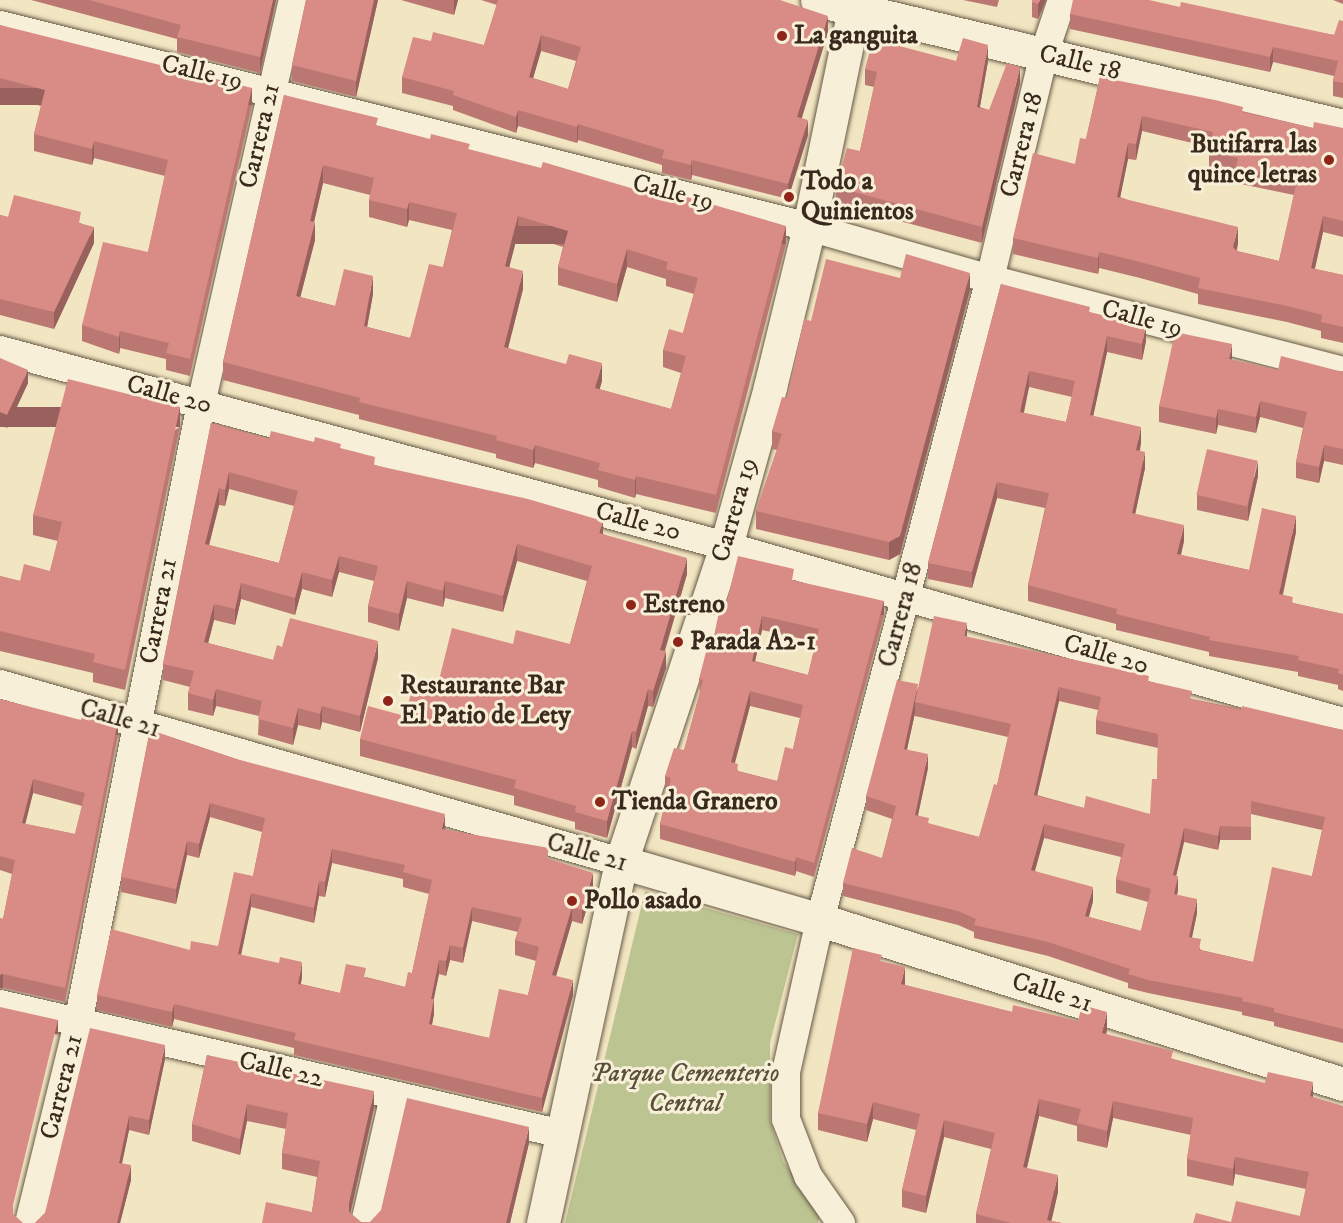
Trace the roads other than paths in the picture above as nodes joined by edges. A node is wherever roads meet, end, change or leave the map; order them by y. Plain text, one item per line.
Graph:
1 (293, 0) edge
2 (817, 0) edge
3 (1062, 0) edge
4 (855, 5) edge
5 (0, 25) edge
6 (1044, 54) junction
7 (270, 90) junction
8 (1343, 126) edge
9 (809, 227) junction
10 (990, 279) junction
11 (0, 350) edge
12 (1343, 371) edge
13 (201, 404) junction
14 (726, 546) junction
15 (906, 598) junction
16 (0, 684) edge
17 (1343, 722) edge
18 (137, 724) junction
19 (621, 862) junction
20 (820, 920) junction
21 (0, 1004) edge
22 (78, 1023) junction
23 (1343, 1084) edge
24 (394, 1096) junction
25 (562, 1134) junction
26 (29, 1223) edge
27 (365, 1223) edge
28 (543, 1223) edge
29 (842, 1223) edge

1 - 7 street, Carrera 21
2 - 4 street, Calle 18
3 - 6 street, Carrera 18
4 - 6 street, Calle 18
4 - 9 street, Carrera 19
5 - 7 street, Calle 19
6 - 8 street, Calle 18
6 - 10 street, Carrera 18
7 - 9 street, Calle 19
7 - 13 street, Carrera 21
9 - 10 street, Calle 19
9 - 14 street, Carrera 19
10 - 12 street, Calle 19
10 - 15 street, Carrera 18
11 - 13 street, Calle 20
13 - 14 street, Calle 20
13 - 18 street, Carrera 21
14 - 15 street, Calle 20
14 - 19 street, Carrera 19
15 - 17 street, Calle 20
15 - 20 street, Carrera 18
16 - 18 street, Calle 21
18 - 19 street, Calle 21
18 - 22 street, Carrera 21
19 - 20 street, Calle 21
19 - 25 street, Carrera 19
20 - 23 street, Calle 21
20 - 29 street, Carrera 18
21 - 22 street, Calle 22
22 - 24 street, Calle 22
22 - 26 street, Carrera 21
24 - 25 street, Calle 22
24 - 27 street
25 - 28 street, Carrera 19

